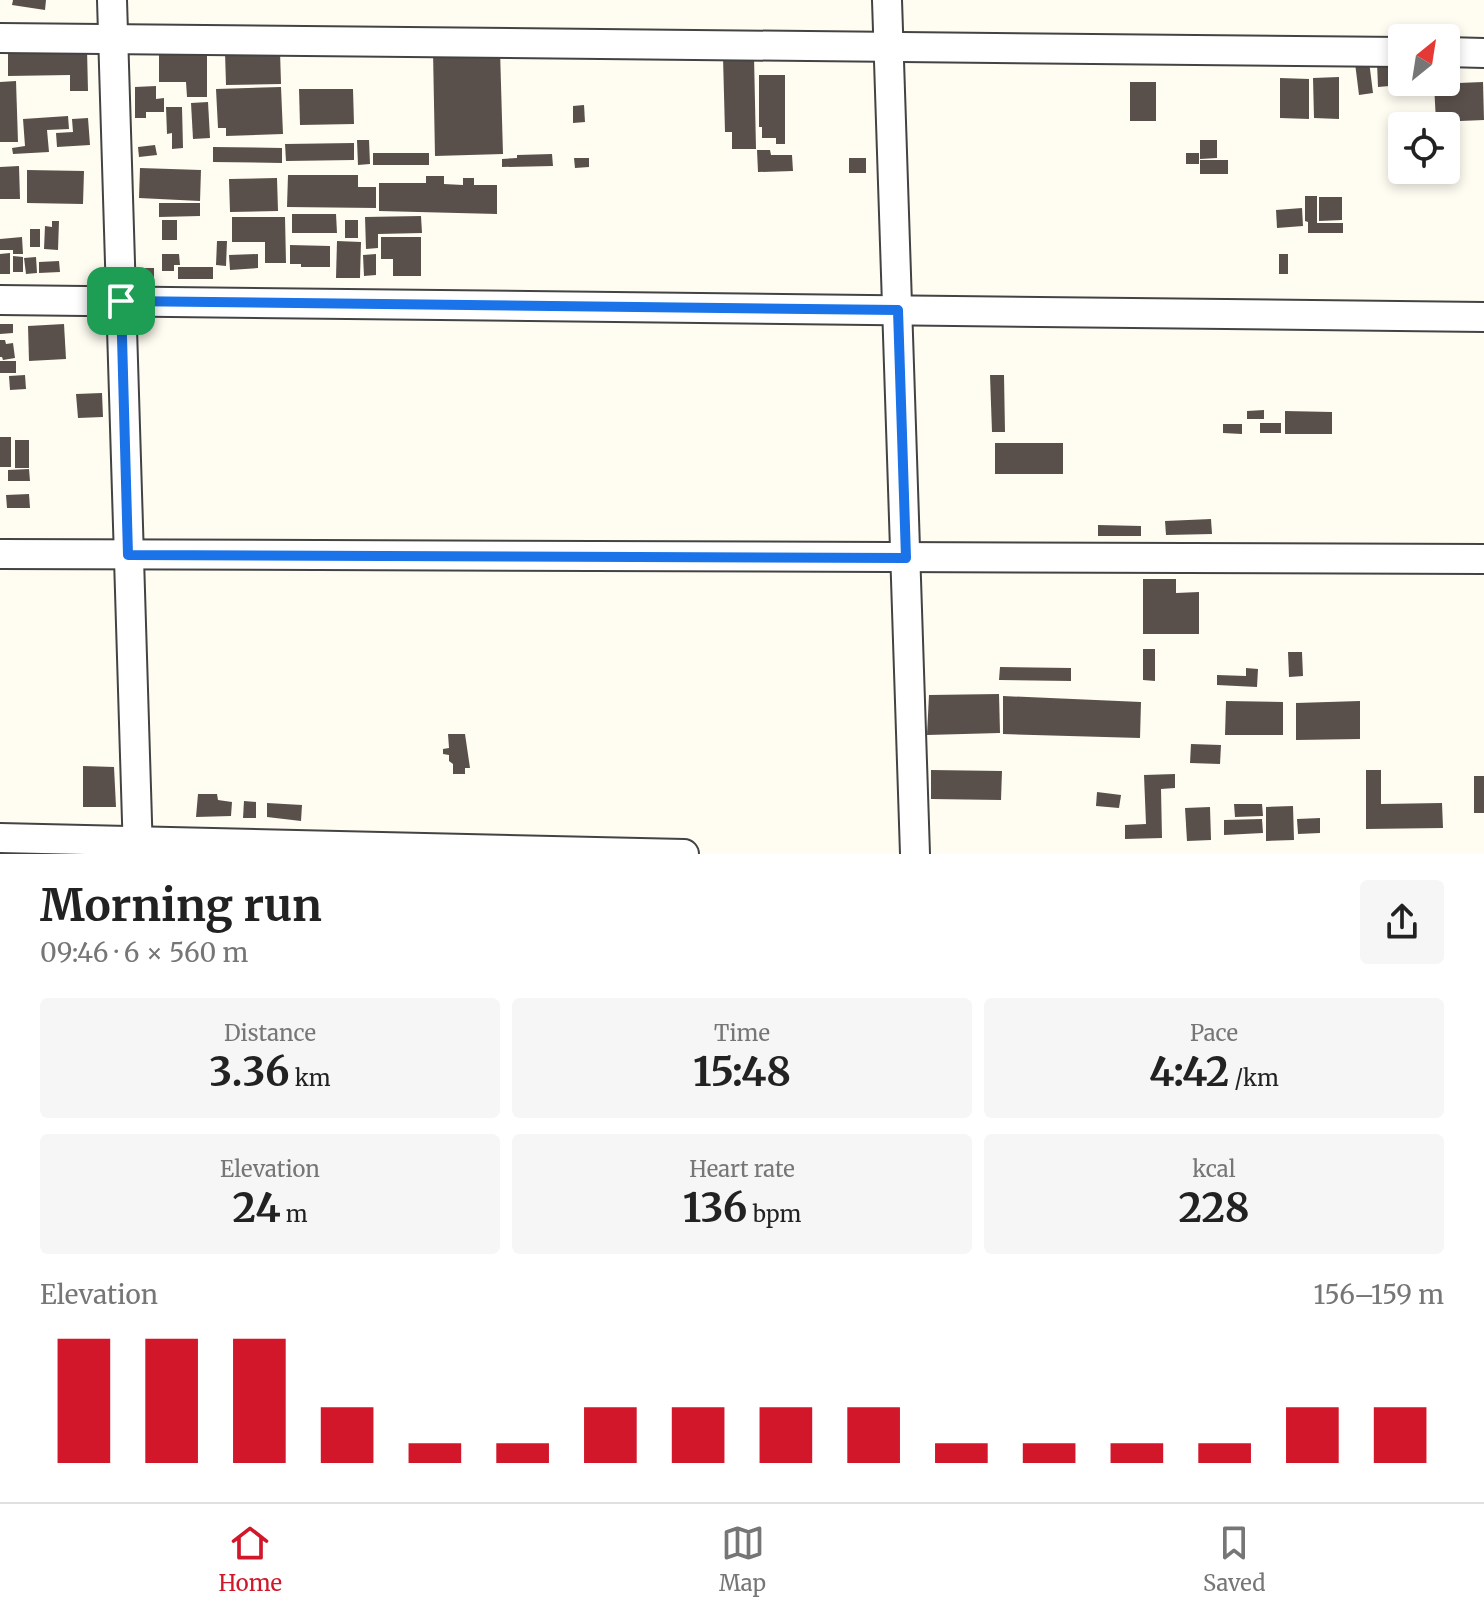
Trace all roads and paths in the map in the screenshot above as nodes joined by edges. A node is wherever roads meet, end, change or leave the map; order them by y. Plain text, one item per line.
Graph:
1 (112, 0) edge
2 (887, 0) edge
3 (0, 38) edge
4 (113, 39) junction
5 (888, 47) junction
6 (1388, 52) edge
7 (1460, 52) edge
8 (1484, 53) edge
9 (0, 300) edge
10 (121, 301) junction
11 (898, 310) junction
12 (1484, 317) edge
13 (0, 554) edge
14 (128, 555) junction
15 (906, 558) junction
16 (1484, 559) edge
17 (0, 838) edge
18 (138, 847) edge
19 (684, 854) edge
20 (915, 854) edge

1 - 4 street
2 - 5 street
3 - 4 street
4 - 5 street
4 - 10 street
5 - 6 street
5 - 11 street
7 - 8 street
9 - 10 street
10 - 11 street
10 - 14 street
11 - 12 street
11 - 15 street
13 - 14 street
14 - 15 street
14 - 18 street
15 - 16 street
15 - 20 street
17 - 18 street
18 - 19 street

